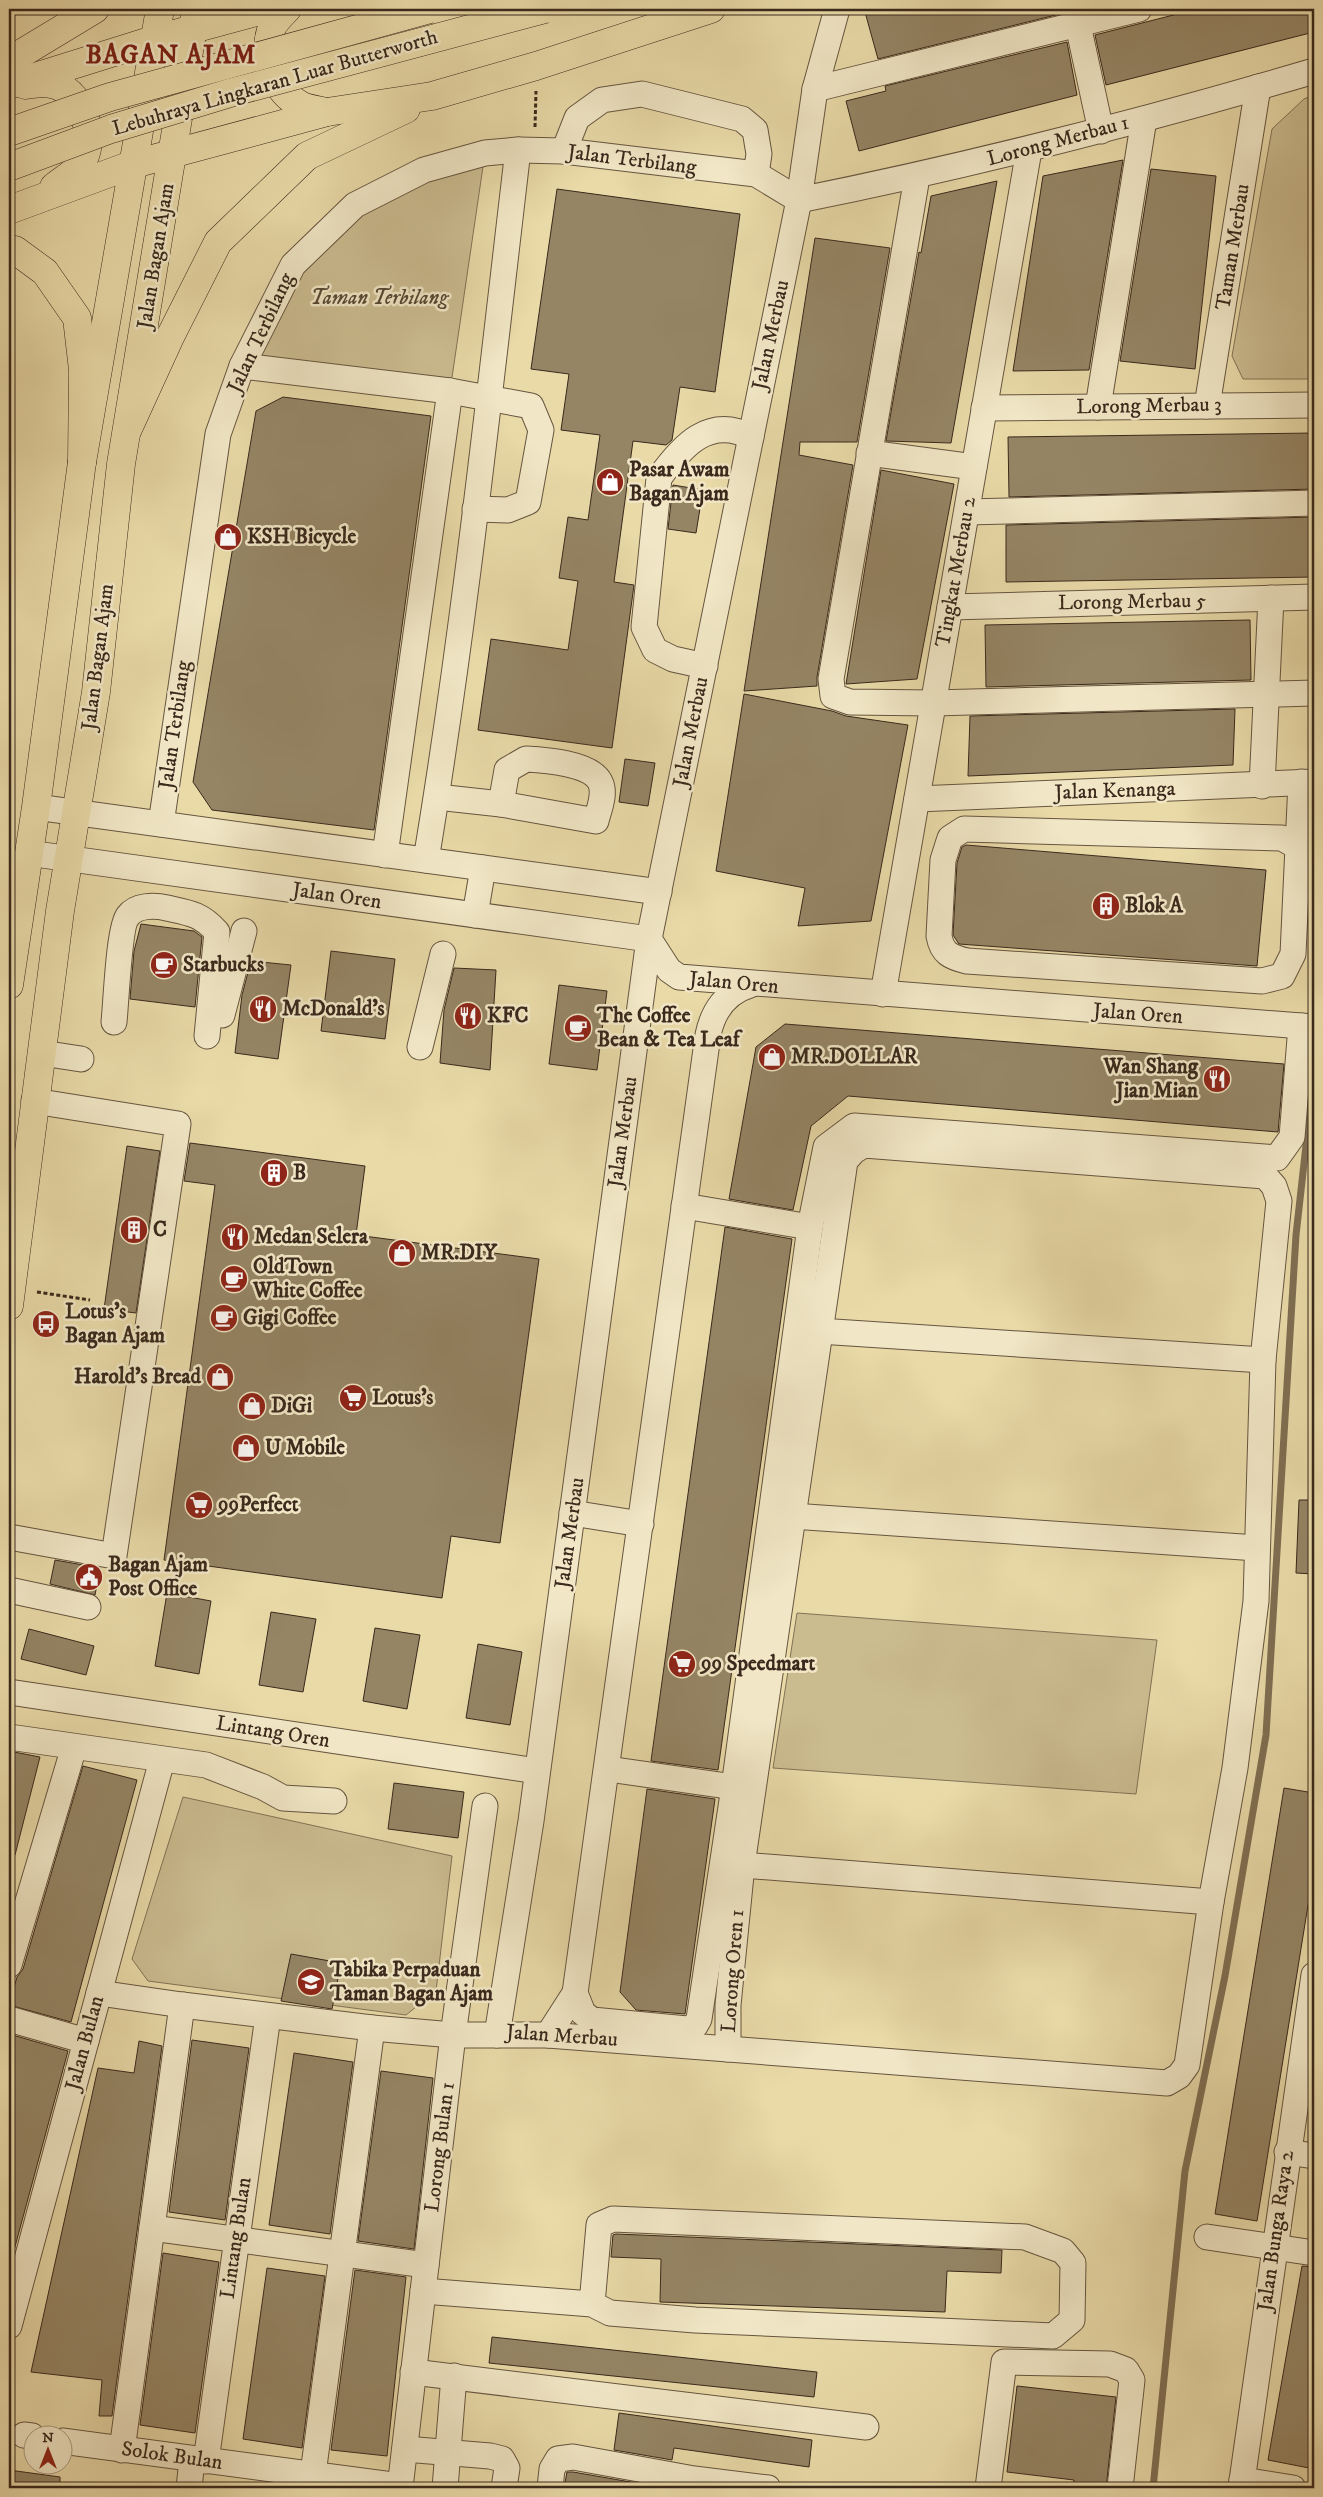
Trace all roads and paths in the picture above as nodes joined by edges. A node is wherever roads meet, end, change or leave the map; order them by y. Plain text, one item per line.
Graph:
1 (95, 9) edge
2 (160, 9) edge
3 (267, 9) edge
4 (287, 9) edge
5 (430, 9) edge
6 (545, 9) edge
7 (711, 9) edge
8 (837, 9) edge
9 (1139, 9) edge
10 (194, 19) edge
11 (1078, 25) junction
12 (156, 39) junction
13 (9, 61) edge
14 (536, 66) junction
15 (1314, 71) edge
16 (9, 86) edge
17 (1258, 88) junction
18 (816, 89) junction
19 (432, 96) junction
20 (326, 112) junction
21 (1144, 119) junction
22 (1101, 131) junction
23 (9, 132) edge
24 (526, 150) junction
25 (1029, 150) junction
26 (564, 151) junction
27 (172, 154) junction
28 (134, 164) junction
29 (9, 167) edge
30 (756, 174) junction
31 (917, 177) junction
32 (37, 200) junction
33 (799, 200) junction
34 (9, 210) edge
35 (9, 249) edge
36 (242, 366) junction
37 (450, 391) junction
38 (489, 397) junction
39 (1314, 405) edge
40 (1208, 406) junction
41 (1098, 407) junction
42 (984, 408) junction
43 (127, 431) junction
44 (751, 437) junction
45 (869, 453) junction
46 (82, 462) junction
47 (974, 466) junction
48 (1314, 503) edge
49 (475, 509) junction
50 (967, 512) junction
51 (1314, 597) edge
52 (1271, 598) junction
53 (950, 607) junction
54 (704, 666) junction
55 (1314, 693) edge
56 (1266, 695) junction
57 (933, 703) junction
58 (1307, 782) edge
59 (1262, 786) junction
60 (437, 797) junction
61 (917, 799) junction
62 (501, 804) dead end
63 (36, 807) junction
64 (77, 812) junction
65 (161, 824) junction
66 (1298, 847) junction
67 (28, 853) junction
68 (385, 855) junction
69 (70, 859) junction
70 (426, 860) junction
71 (483, 868) junction
72 (659, 892) junction
73 (475, 915) junction
74 (244, 931) dead end
75 (649, 938) junction
76 (443, 954) dead end
77 (9, 985) edge
78 (750, 985) junction
79 (882, 994) junction
80 (222, 1014) dead end
81 (114, 1022) dead end
82 (1308, 1027) edge
83 (207, 1036) dead end
84 (420, 1047) dead end
85 (42, 1054) junction
86 (81, 1059) dead end
87 (34, 1101) junction
88 (684, 1206) junction
89 (810, 1226) junction
90 (37, 1292) dead end
91 (90, 1300) dead end
92 (9, 1306) edge
93 (819, 1331) junction
94 (1263, 1360) junction
95 (572, 1513) junction
96 (792, 1516) junction
97 (641, 1524) junction
98 (9, 1537) edge
99 (1258, 1548) junction
100 (9, 1590) edge
101 (88, 1607) dead end
102 (9, 1692) edge
103 (9, 1737) edge
104 (74, 1747) junction
105 (162, 1760) junction
106 (608, 1769) junction
107 (537, 1771) junction
108 (734, 1787) junction
109 (334, 1801) dead end
110 (485, 1806) dead end
111 (742, 1865) junction
112 (1211, 1902) junction
113 (9, 1965) edge
114 (1314, 1975) edge
115 (99, 1992) junction
116 (575, 1993) junction
117 (182, 2005) junction
118 (268, 2016) junction
119 (9, 2019) edge
120 (372, 2028) junction
121 (453, 2034) junction
122 (497, 2035) junction
123 (548, 2035) junction
124 (86, 2041) junction
125 (728, 2049) junction
126 (1307, 2064) edge
127 (1287, 2152) junction
128 (1314, 2156) edge
129 (152, 2228) junction
130 (1207, 2237) dead end
131 (236, 2240) junction
132 (1274, 2246) junction
133 (1314, 2253) edge
134 (341, 2254) junction
135 (426, 2265) junction
136 (423, 2291) junction
137 (592, 2304) junction
138 (10, 2317) edge
139 (413, 2372) junction
140 (454, 2376) junction
141 (866, 2427) dead end
142 (72, 2442) edge
143 (122, 2450) junction
144 (405, 2450) junction
145 (448, 2453) junction
146 (199, 2460) junction
147 (313, 2474) junction
148 (1241, 2484) edge
149 (400, 2487) edge
150 (189, 2488) edge
151 (445, 2488) edge
152 (504, 2488) edge
153 (550, 2488) edge
154 (768, 2488) edge
155 (988, 2488) edge
156 (1120, 2488) edge
157 (1293, 2488) edge

1 - 13 main road
2 - 12 main road, Jalan Bagan Ajam
3 - 10 main road
4 - 20 main road
5 - 23 main road, Lebuhraya Lingkaran Luar Butterworth, bridge
6 - 29 main road, Lebuhraya Lingkaran Luar Butterworth, bridge
7 - 14 main road
8 - 18 street, Jalan Merbau
9 - 11 street
10 - 12 main road
10 - 27 main road, Jalan Bagan Ajam
11 - 18 street
11 - 22 street
12 - 16 main road
12 - 28 main road, Jalan Bagan Ajam
14 - 19 main road
14 - 24 path
15 - 17 street, Lorong Merbau 1
16 - 32 main road
17 - 21 street, Lorong Merbau 1
17 - 40 street, Taman Merbau
18 - 33 street, Jalan Merbau
19 - 20 main road
19 - 43 main road
20 - 27 main road
21 - 22 street, Lorong Merbau 1
21 - 41 street
22 - 25 street, Lorong Merbau 1
24 - 26 street, Jalan Terbilang
24 - 36 street, Jalan Terbilang
24 - 38 street
25 - 31 street, Lorong Merbau 1
25 - 42 street, Tingkat Merbau 2
26 - 30 street, Jalan Terbilang
26 - 30 street
27 - 28 main road
27 - 43 main road, Jalan Bagan Ajam
28 - 32 main road
28 - 46 main road, Jalan Bagan Ajam
30 - 33 street, Jalan Terbilang
31 - 33 street, Lorong Merbau 1
31 - 45 street
32 - 34 main road
33 - 44 street, Jalan Merbau
35 - 46 main road
36 - 37 street
36 - 65 street, Jalan Terbilang
37 - 38 street
37 - 68 street
38 - 49 street
38 - 49 street
39 - 40 street, Lorong Merbau 3
40 - 41 street, Lorong Merbau 3
41 - 42 street, Lorong Merbau 3
42 - 47 street, Tingkat Merbau 2
43 - 64 main road, Jalan Bagan Ajam
44 - 54 street, Jalan Merbau
44 - 54 street
45 - 47 street
45 - 57 street
46 - 63 main road, Jalan Bagan Ajam
47 - 50 street, Tingkat Merbau 2
48 - 50 street
49 - 60 street
50 - 53 street, Tingkat Merbau 2
51 - 52 street, Lorong Merbau 5
52 - 53 street, Lorong Merbau 5
52 - 56 street
53 - 57 street, Tingkat Merbau 2
54 - 72 street, Jalan Merbau
55 - 56 street
56 - 57 street
56 - 59 street
57 - 61 street, Tingkat Merbau 2
58 - 59 street, Jalan Kenanga
58 - 66 street
59 - 61 street, Jalan Kenanga
60 - 62 street
60 - 70 street
61 - 79 street, Tingkat Merbau 2
63 - 64 street
63 - 67 main road, Jalan Bagan Ajam
64 - 65 street
64 - 69 main road, Jalan Bagan Ajam
65 - 68 street
66 - 66 street
67 - 69 street, Jalan Oren
67 - 77 main road, Jalan Bagan Ajam
68 - 70 street
69 - 73 street, Jalan Oren
69 - 85 main road, Jalan Bagan Ajam
70 - 71 street
71 - 72 street
71 - 73 street
72 - 75 street, Jalan Merbau
73 - 75 street, Jalan Oren
74 - 80 street
75 - 78 street, Jalan Oren
75 - 95 street, Jalan Merbau
76 - 84 street
78 - 79 street, Jalan Oren
78 - 88 street, Jalan Merbau
79 - 82 street, Jalan Oren
81 - 83 street
82 - 89 street
85 - 86 street
85 - 87 main road, Jalan Bagan Ajam
87 - 92 main road, Jalan Bagan Ajam
87 - 98 street
88 - 89 street
88 - 97 street, Jalan Merbau
89 - 108 street
90 - 91 path
93 - 94 street
93 - 94 street, Lorong Oren 1
93 - 96 street, Lorong Oren 1
94 - 99 street
95 - 97 street
95 - 107 street, Jalan Merbau
96 - 99 street
96 - 111 street, Lorong Oren 1
97 - 106 street, Jalan Merbau
99 - 112 street
100 - 101 street
102 - 107 street, Lintang Oren
103 - 104 street
104 - 105 street
104 - 113 street
105 - 109 street
105 - 115 street, Jalan Bulan
106 - 108 street
106 - 116 street, Jalan Merbau
107 - 122 street, Jalan Merbau
108 - 116 street
110 - 121 street, Lorong Bulan 1
111 - 112 street
111 - 125 street, Lorong Oren 1
112 - 125 street, Lorong Oren 1
114 - 126 street, Jalan Bunga Raya 2
115 - 117 street
115 - 124 street, Jalan Bulan
116 - 123 street
117 - 118 street
117 - 129 street
118 - 120 street
118 - 131 street, Lintang Bulan
119 - 124 street
120 - 121 street
120 - 134 street
121 - 122 street
121 - 135 street, Lorong Bulan 1
122 - 123 street, Jalan Merbau
123 - 125 street, Jalan Merbau
124 - 138 street, Jalan Bulan
126 - 127 street, Jalan Bunga Raya 2
127 - 128 street
127 - 132 street, Jalan Bunga Raya 2
129 - 131 street
129 - 143 street
130 - 132 street
131 - 134 street
131 - 146 street, Lintang Bulan
132 - 133 street
132 - 148 street, Jalan Bunga Raya 2
134 - 135 street
134 - 147 street
135 - 136 street, Lorong Bulan 1
136 - 137 street
136 - 139 street, Lorong Bulan 1
137 - 137 street
139 - 140 street
139 - 144 street, Lorong Bulan 1
140 - 141 street
140 - 145 street
142 - 143 street, Solok Bulan
143 - 146 street, Solok Bulan
144 - 145 street
144 - 149 street, Lorong Bulan 1
145 - 151 street
145 - 152 street
146 - 147 street, Solok Bulan
146 - 150 street, Lintang Bulan
147 - 149 street, Solok Bulan
148 - 157 street
153 - 154 street
155 - 156 street

